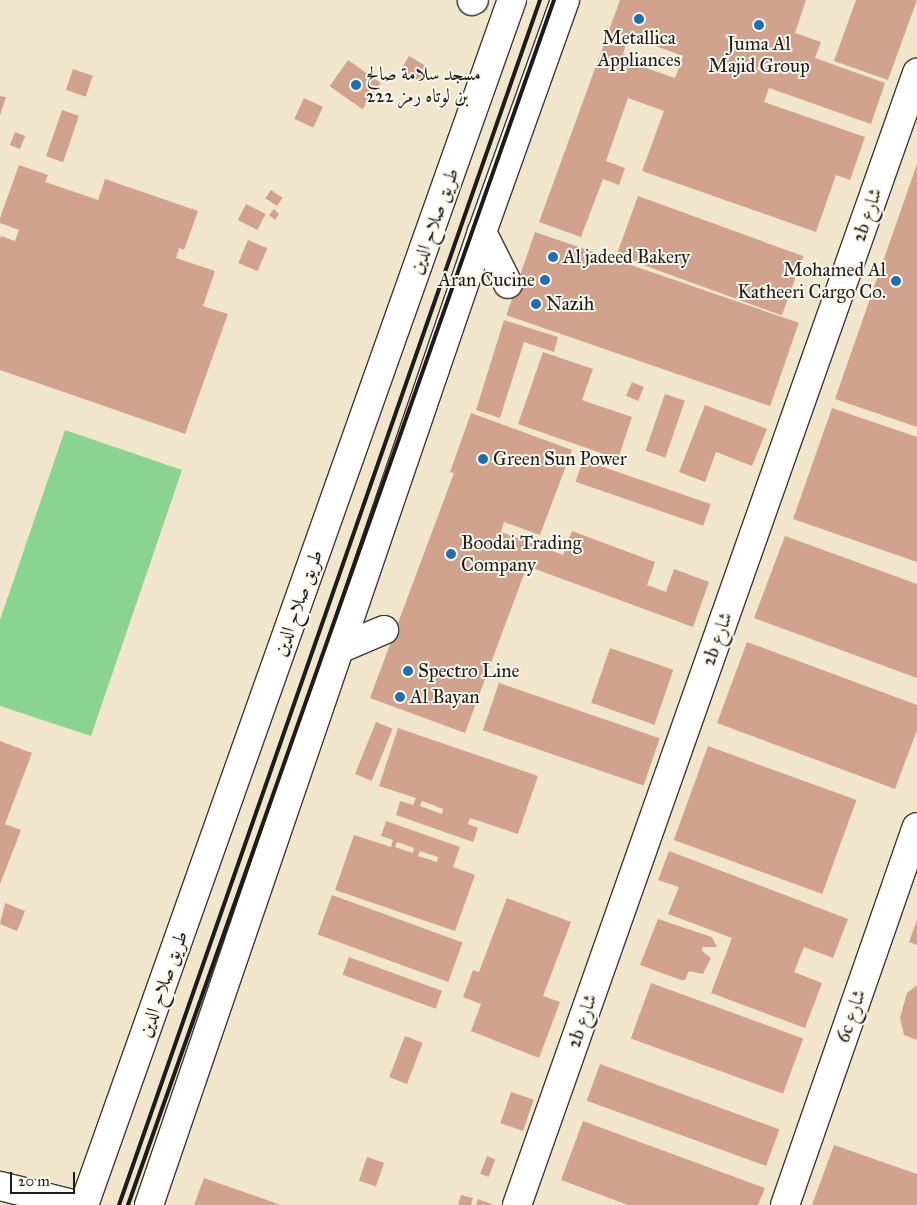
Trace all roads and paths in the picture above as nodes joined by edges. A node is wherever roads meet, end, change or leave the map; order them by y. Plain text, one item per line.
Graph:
1 (512, 0) edge
2 (565, 0) edge
3 (917, 73) edge
4 (482, 232) junction
5 (508, 284) dead end
6 (384, 630) dead end
7 (339, 649) junction
8 (917, 827) edge
9 (14, 1194) edge
10 (77, 1205) edge
11 (84, 1205) edge
12 (149, 1205) edge
13 (517, 1205) edge
14 (785, 1205) edge

1 - 11 main road, طريق صلاح الدين
2 - 4 main road
3 - 13 main road, 2b شارع
4 - 5 main road
4 - 7 main road
6 - 7 main road
7 - 12 main road
8 - 14 main road, 6c شارع
9 - 10 main road

